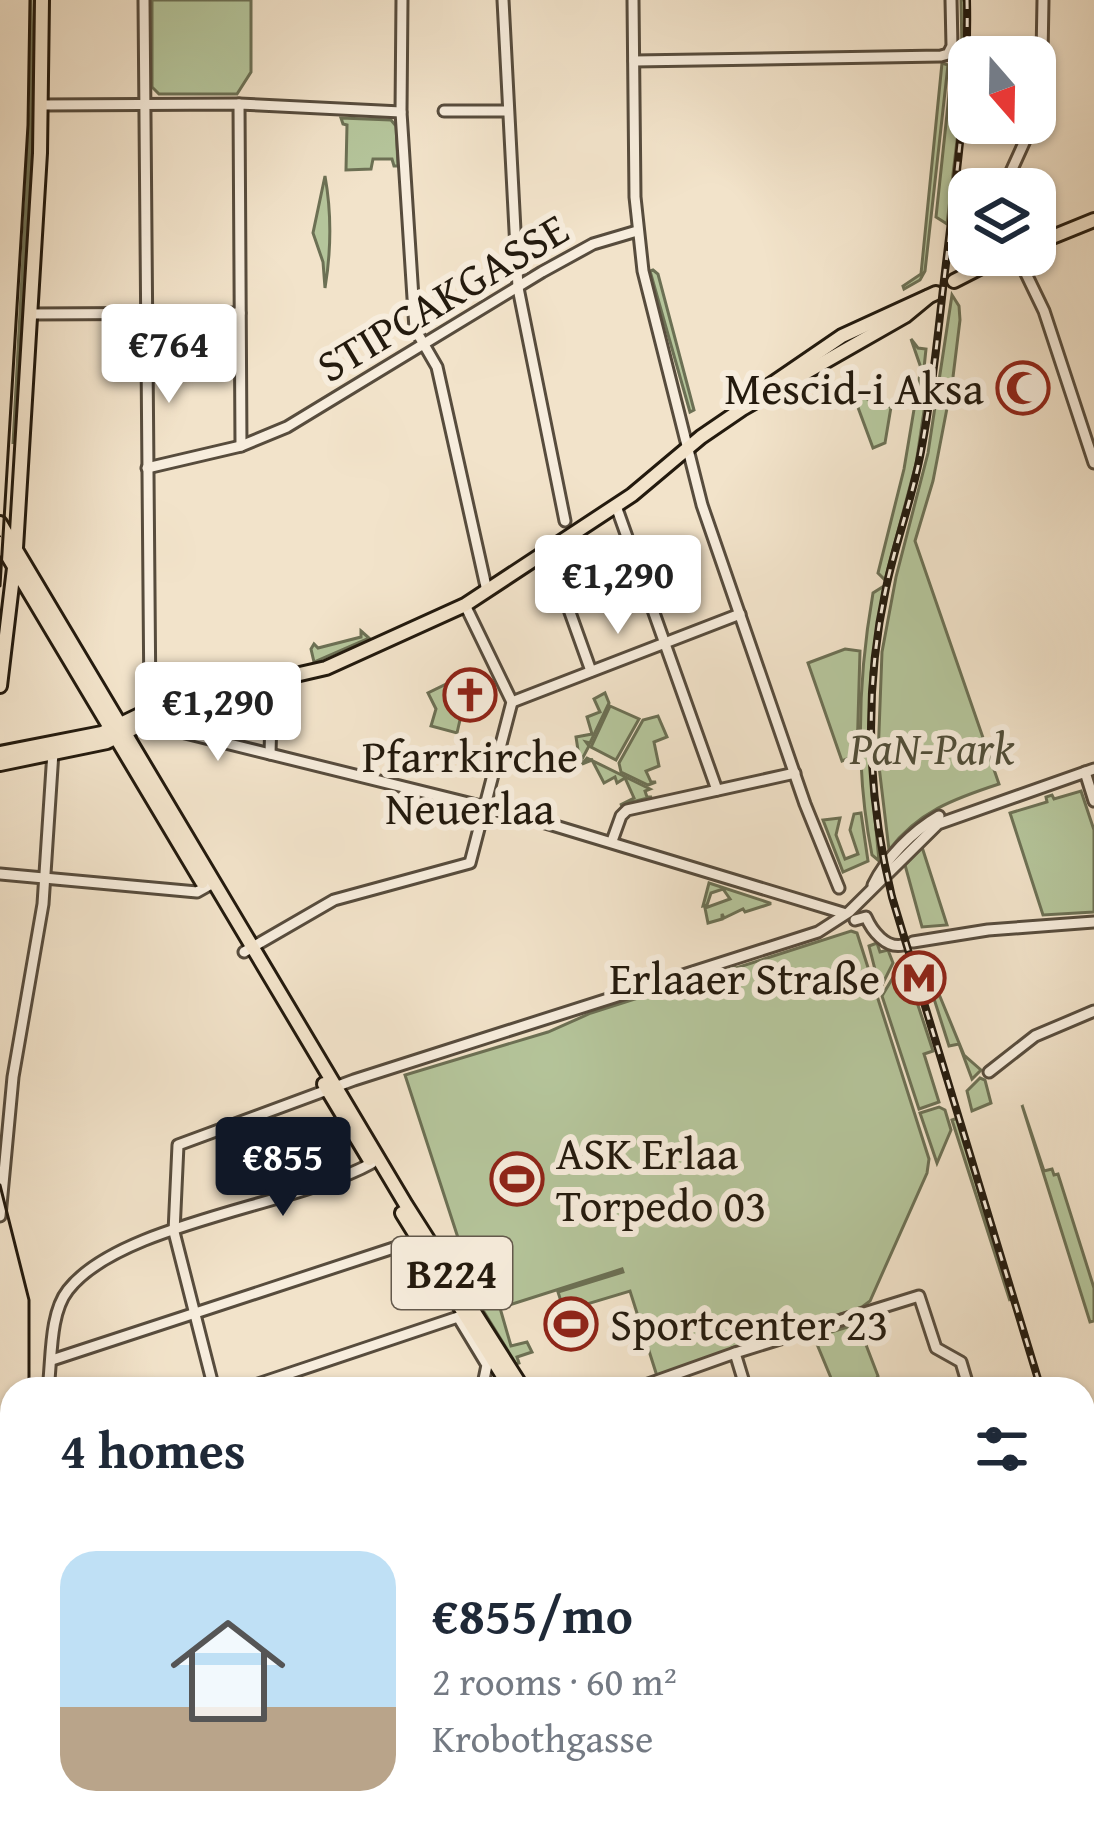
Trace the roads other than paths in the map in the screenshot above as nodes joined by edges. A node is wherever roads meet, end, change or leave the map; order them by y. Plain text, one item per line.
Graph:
1 (42, 0) edge
2 (144, 0) edge
3 (402, 0) edge
4 (503, 0) edge
5 (633, 0) edge
6 (951, 0) edge
7 (1043, 0) edge
8 (1040, 36) edge
9 (634, 62) junction
10 (239, 104) junction
11 (42, 105) junction
12 (145, 105) junction
13 (444, 111) dead end
14 (507, 111) junction
15 (401, 112) junction
16 (1094, 220) edge
17 (637, 231) junction
18 (1056, 235) edge
19 (964, 276) edge
20 (1027, 276) edge
21 (954, 281) dead end
22 (518, 288) junction
23 (932, 295) dead end
24 (240, 313) junction
25 (31, 314) junction
26 (146, 314) junction
27 (424, 345) junction
28 (241, 446) junction
29 (688, 448) junction
30 (1094, 464) edge
31 (147, 468) junction
32 (616, 506) junction
33 (565, 521) dead end
34 (0, 523) edge
35 (0, 543) edge
36 (16, 550) junction
37 (548, 551) junction
38 (14, 568) junction
39 (487, 591) junction
40 (34, 604) junction
41 (465, 604) junction
42 (10, 610) junction
43 (740, 614) junction
44 (664, 643) junction
45 (591, 671) junction
46 (272, 680) junction
47 (0, 686) edge
48 (512, 702) junction
49 (149, 715) junction
50 (117, 732) junction
51 (52, 752) junction
52 (0, 753) edge
53 (270, 754) junction
54 (0, 764) edge
55 (1084, 772) edge
56 (795, 773) junction
57 (717, 790) junction
58 (1094, 801) edge
59 (485, 806) junction
60 (612, 841) junction
61 (0, 874) edge
62 (42, 879) junction
63 (209, 885) junction
64 (839, 888) dead end
65 (857, 916) junction
66 (1094, 922) edge
67 (248, 950) junction
68 (1094, 1011) edge
69 (989, 1072) dead end
70 (332, 1090) junction
71 (372, 1163) junction
72 (3, 1193) edge
73 (0, 1216) edge
74 (175, 1232) junction
75 (418, 1240) junction
76 (195, 1312) junction
77 (734, 1353) junction
78 (52, 1360) junction
79 (49, 1377) edge
80 (211, 1377) edge
81 (279, 1377) edge
82 (486, 1377) edge
83 (504, 1377) edge
84 (515, 1377) edge
85 (667, 1377) edge
86 (742, 1377) edge
87 (966, 1377) edge

1 - 11 main road
2 - 12 street
3 - 15 street
4 - 14 street
5 - 9 street
6 - 9 street
7 - 8 street
9 - 17 street
10 - 12 street
10 - 15 street
10 - 24 street
11 - 12 street
11 - 25 main road
12 - 26 street
13 - 14 street
14 - 22 street
15 - 27 street
16 - 18 main road
17 - 22 street, STIPCAKGASSE
17 - 29 street
19 - 21 main road
20 - 30 street
22 - 27 street, STIPCAKGASSE
22 - 33 street
23 - 29 main road
24 - 26 street
24 - 28 street
25 - 26 street
25 - 36 main road
26 - 31 street
27 - 28 street, STIPCAKGASSE
27 - 39 street
28 - 31 street, STIPCAKGASSE
29 - 32 main road
29 - 43 street
31 - 49 street
32 - 37 main road
32 - 44 street
34 - 36 main road
35 - 38 main road
36 - 38 main road
36 - 50 main road, B224
37 - 39 main road
37 - 45 street
38 - 40 main road, B224
38 - 42 main road
39 - 41 main road
40 - 42 main road
40 - 50 main road, B224
41 - 46 main road
41 - 48 street
42 - 47 main road
43 - 44 street
43 - 56 street
44 - 45 street
44 - 57 street
45 - 48 street
46 - 49 main road
46 - 53 street
48 - 59 street
49 - 50 main road
49 - 53 street
50 - 51 main road
50 - 52 main road
50 - 63 main road, B224
51 - 54 main road
51 - 62 street
53 - 59 street
55 - 58 street
55 - 65 street
56 - 57 street
56 - 64 street
57 - 60 street
59 - 60 street
59 - 67 street
60 - 65 street
61 - 62 street
62 - 63 street
62 - 72 street
63 - 67 main road, B224
65 - 66 street
65 - 70 street
67 - 70 main road, B224
68 - 69 street
70 - 71 main road, B224
70 - 74 street
70 - 84 main road, B224
71 - 74 street
71 - 75 main road, B224
72 - 73 street
74 - 76 street
74 - 78 street
75 - 76 street
75 - 83 main road, B224
76 - 78 street
76 - 80 street
77 - 85 street
77 - 86 street
77 - 87 street
78 - 79 street
81 - 82 street

